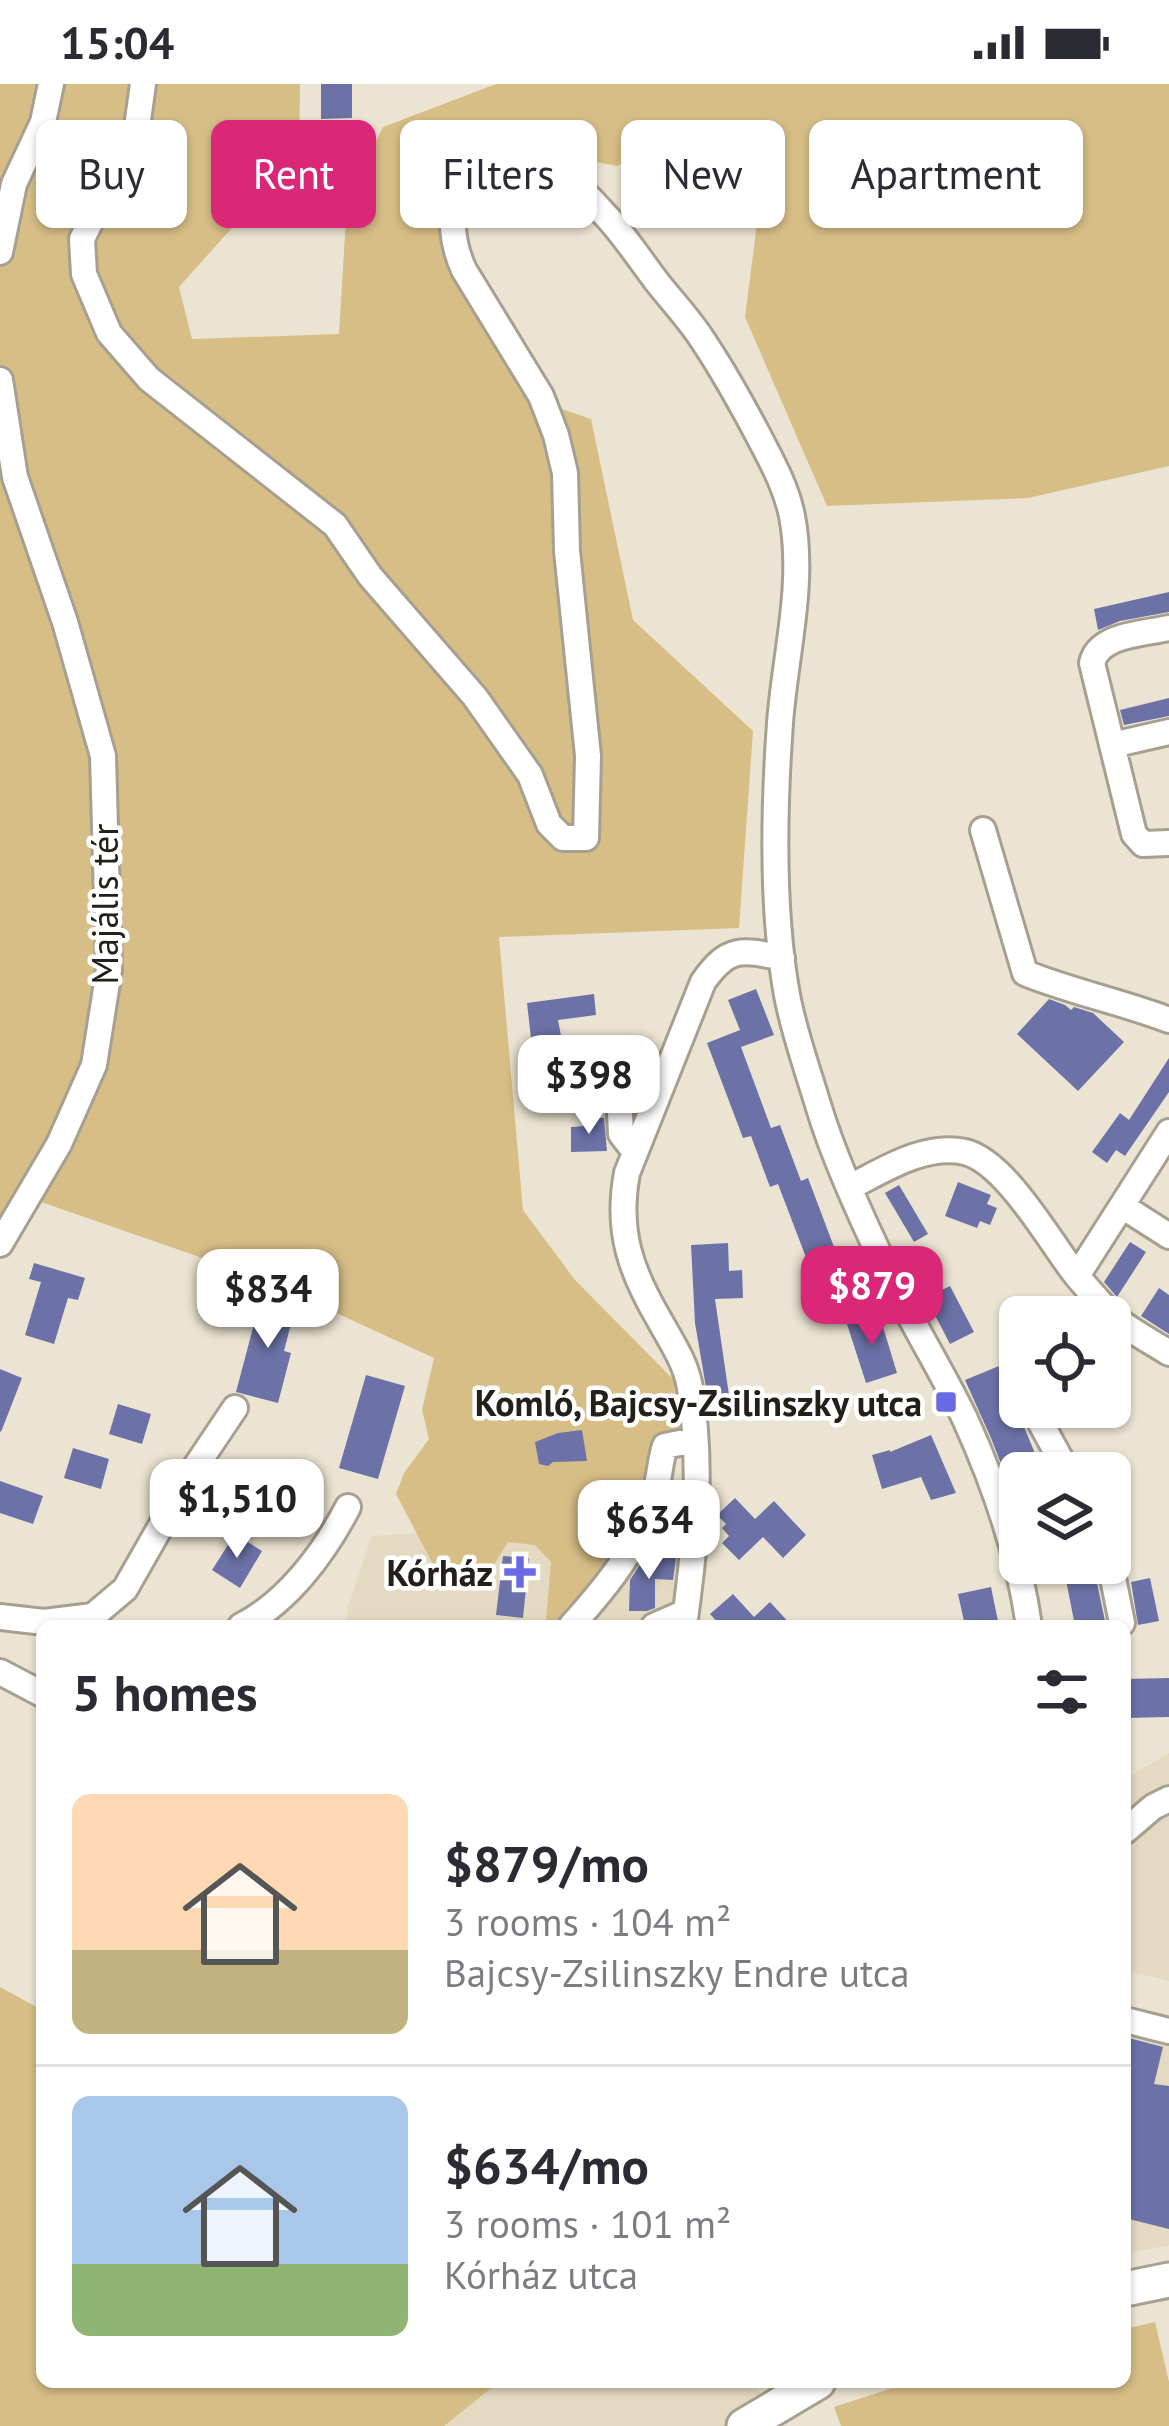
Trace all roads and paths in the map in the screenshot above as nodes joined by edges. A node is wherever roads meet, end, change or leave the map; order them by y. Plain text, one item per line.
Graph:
1 (50, 84) edge
2 (143, 84) edge
3 (0, 251) edge
4 (0, 380) edge
5 (1169, 628) edge
6 (1169, 732) edge
7 (1112, 745) junction
8 (983, 830) dead end
9 (1169, 843) edge
10 (782, 958) junction
11 (1169, 1020) edge
12 (617, 1054) dead end
13 (1169, 1132) edge
14 (635, 1152) junction
15 (850, 1187) junction
16 (1122, 1206) junction
17 (1169, 1236) edge
18 (0, 1244) edge
19 (1077, 1276) junction
20 (1169, 1353) edge
21 (235, 1408) dead end
22 (694, 1440) junction
23 (348, 1507) dead end
24 (999, 1508) edge
25 (1022, 1584) edge
26 (1114, 1584) edge
27 (0, 1617) edge
28 (685, 1619) edge
29 (72, 1620) edge
30 (249, 1620) edge
31 (577, 1620) edge
32 (1028, 1620) edge
33 (1121, 1620) edge
34 (36, 1622) edge
35 (0, 1672) edge
36 (36, 1691) edge
37 (1169, 1799) edge
38 (1131, 1826) edge
39 (1131, 2022) edge
40 (1162, 2030) edge
41 (1169, 2281) edge
42 (1131, 2288) edge
43 (808, 2388) edge
44 (744, 2426) edge

1 - 3 street
2 - 10 street
4 - 18 street, Majális tér
5 - 7 street
6 - 7 street
7 - 9 street
8 - 11 street
10 - 14 street
10 - 15 street
12 - 14 street
13 - 16 street
14 - 22 street
15 - 19 street
15 - 24 street
16 - 17 street
16 - 19 street
19 - 20 street
21 - 29 street
22 - 28 street
22 - 31 street
23 - 30 street
25 - 32 street
26 - 33 street
27 - 34 street
35 - 36 street
37 - 38 street
39 - 40 street
41 - 42 main road
43 - 44 main road

